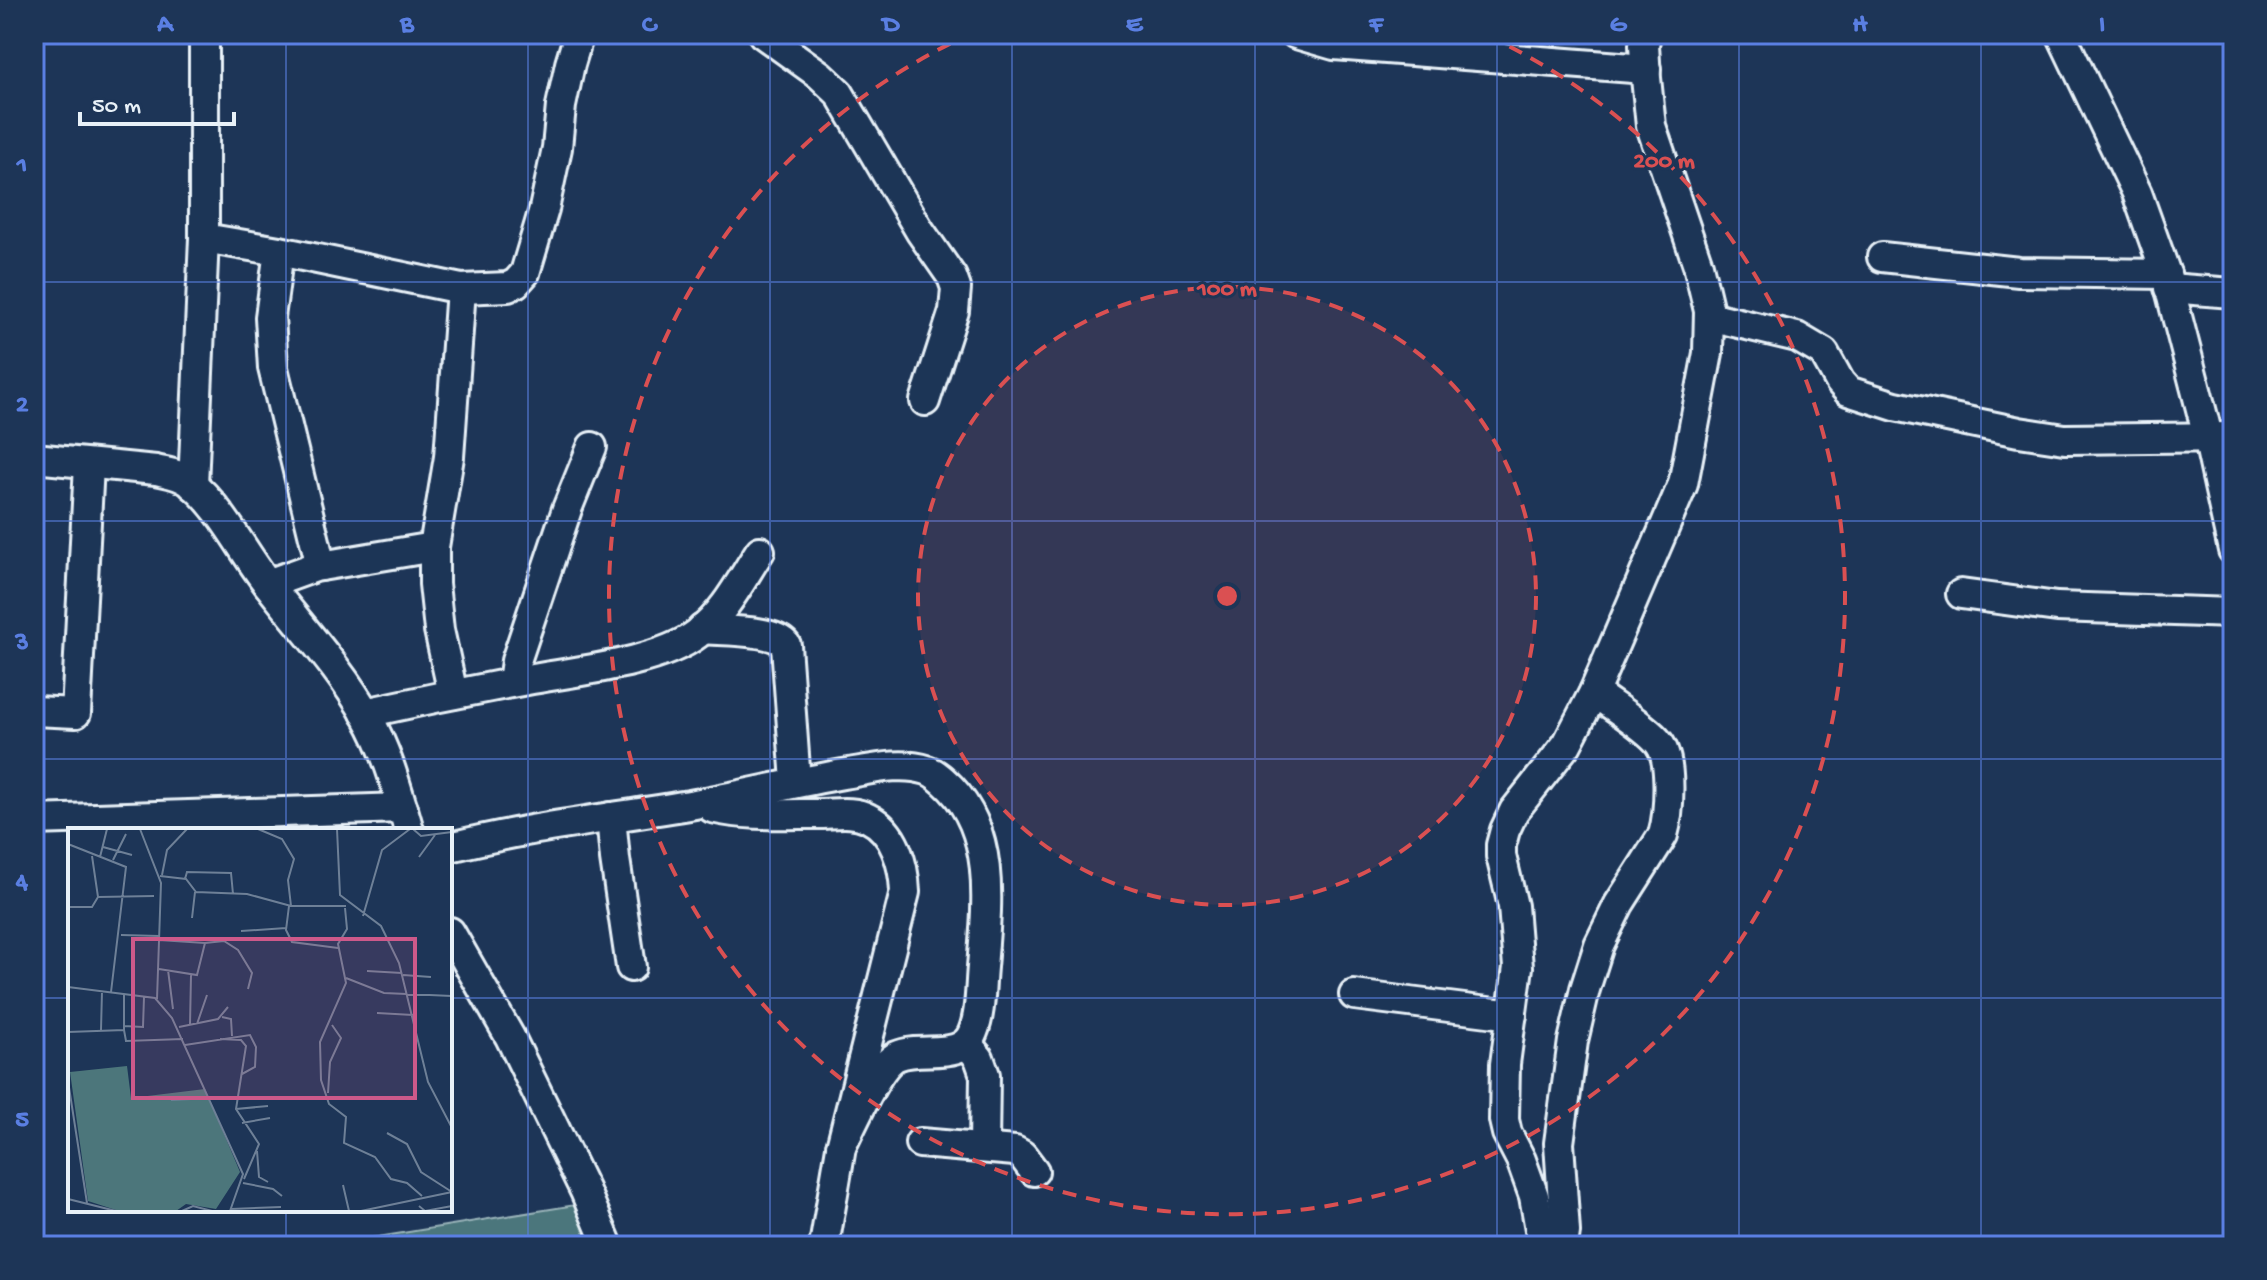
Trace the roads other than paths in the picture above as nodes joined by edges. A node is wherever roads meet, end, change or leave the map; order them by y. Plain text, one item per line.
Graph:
1 (204, 34) edge
2 (579, 34) edge
3 (763, 34) edge
4 (1296, 34) edge
5 (1646, 34) edge
6 (2061, 34) edge
7 (1646, 69) junction
8 (204, 238) junction
9 (279, 251) junction
10 (1882, 257) dead end
11 (2168, 281) junction
12 (461, 289) junction
13 (2233, 293) edge
14 (1709, 316) junction
15 (925, 401) dead end
16 (2220, 437) edge
17 (592, 447) dead end
18 (34, 458) edge
19 (89, 465) junction
20 (193, 485) junction
21 (434, 547) junction
22 (2233, 550) edge
23 (760, 551) dead end
24 (321, 566) junction
25 (268, 584) junction
26 (1961, 594) dead end
27 (2233, 613) edge
28 (702, 629) junction
29 (513, 682) junction
30 (1594, 692) junction
31 (453, 694) junction
32 (34, 711) edge
33 (365, 713) junction
34 (796, 782) junction
35 (696, 803) junction
36 (611, 817) junction
37 (406, 819) edge
38 (34, 820) edge
39 (452, 846) edge
40 (452, 936) edge
41 (631, 967) dead end
42 (1354, 995) dead end
43 (1512, 1015) junction
44 (967, 1044) junction
45 (920, 1143) dead end
46 (841, 1147) junction
47 (984, 1147) junction
48 (1034, 1171) dead end
49 (608, 1246) edge
50 (824, 1246) edge
51 (1543, 1246) edge
52 (1563, 1246) edge

1 - 8 street
2 - 12 street
3 - 15 street
4 - 7 street
5 - 7 street
6 - 11 street
7 - 14 street
8 - 9 street
8 - 20 street
9 - 12 street
9 - 24 street
10 - 11 street
11 - 13 street
11 - 16 street
12 - 21 street
14 - 16 street
14 - 30 street
16 - 22 street
17 - 29 street
18 - 19 street
19 - 20 street
19 - 32 street
20 - 25 street
21 - 24 street
21 - 31 street
23 - 28 street
24 - 25 street
25 - 33 street
26 - 27 street
28 - 29 street
28 - 34 street
29 - 31 street
30 - 43 street
30 - 52 street
31 - 33 street
33 - 37 street
34 - 35 street
34 - 44 street
35 - 36 street
35 - 46 street
36 - 39 street
36 - 41 street
37 - 38 street
40 - 49 street
42 - 43 street
43 - 51 street
44 - 46 street
44 - 47 street
45 - 47 street
46 - 50 street
47 - 48 street

